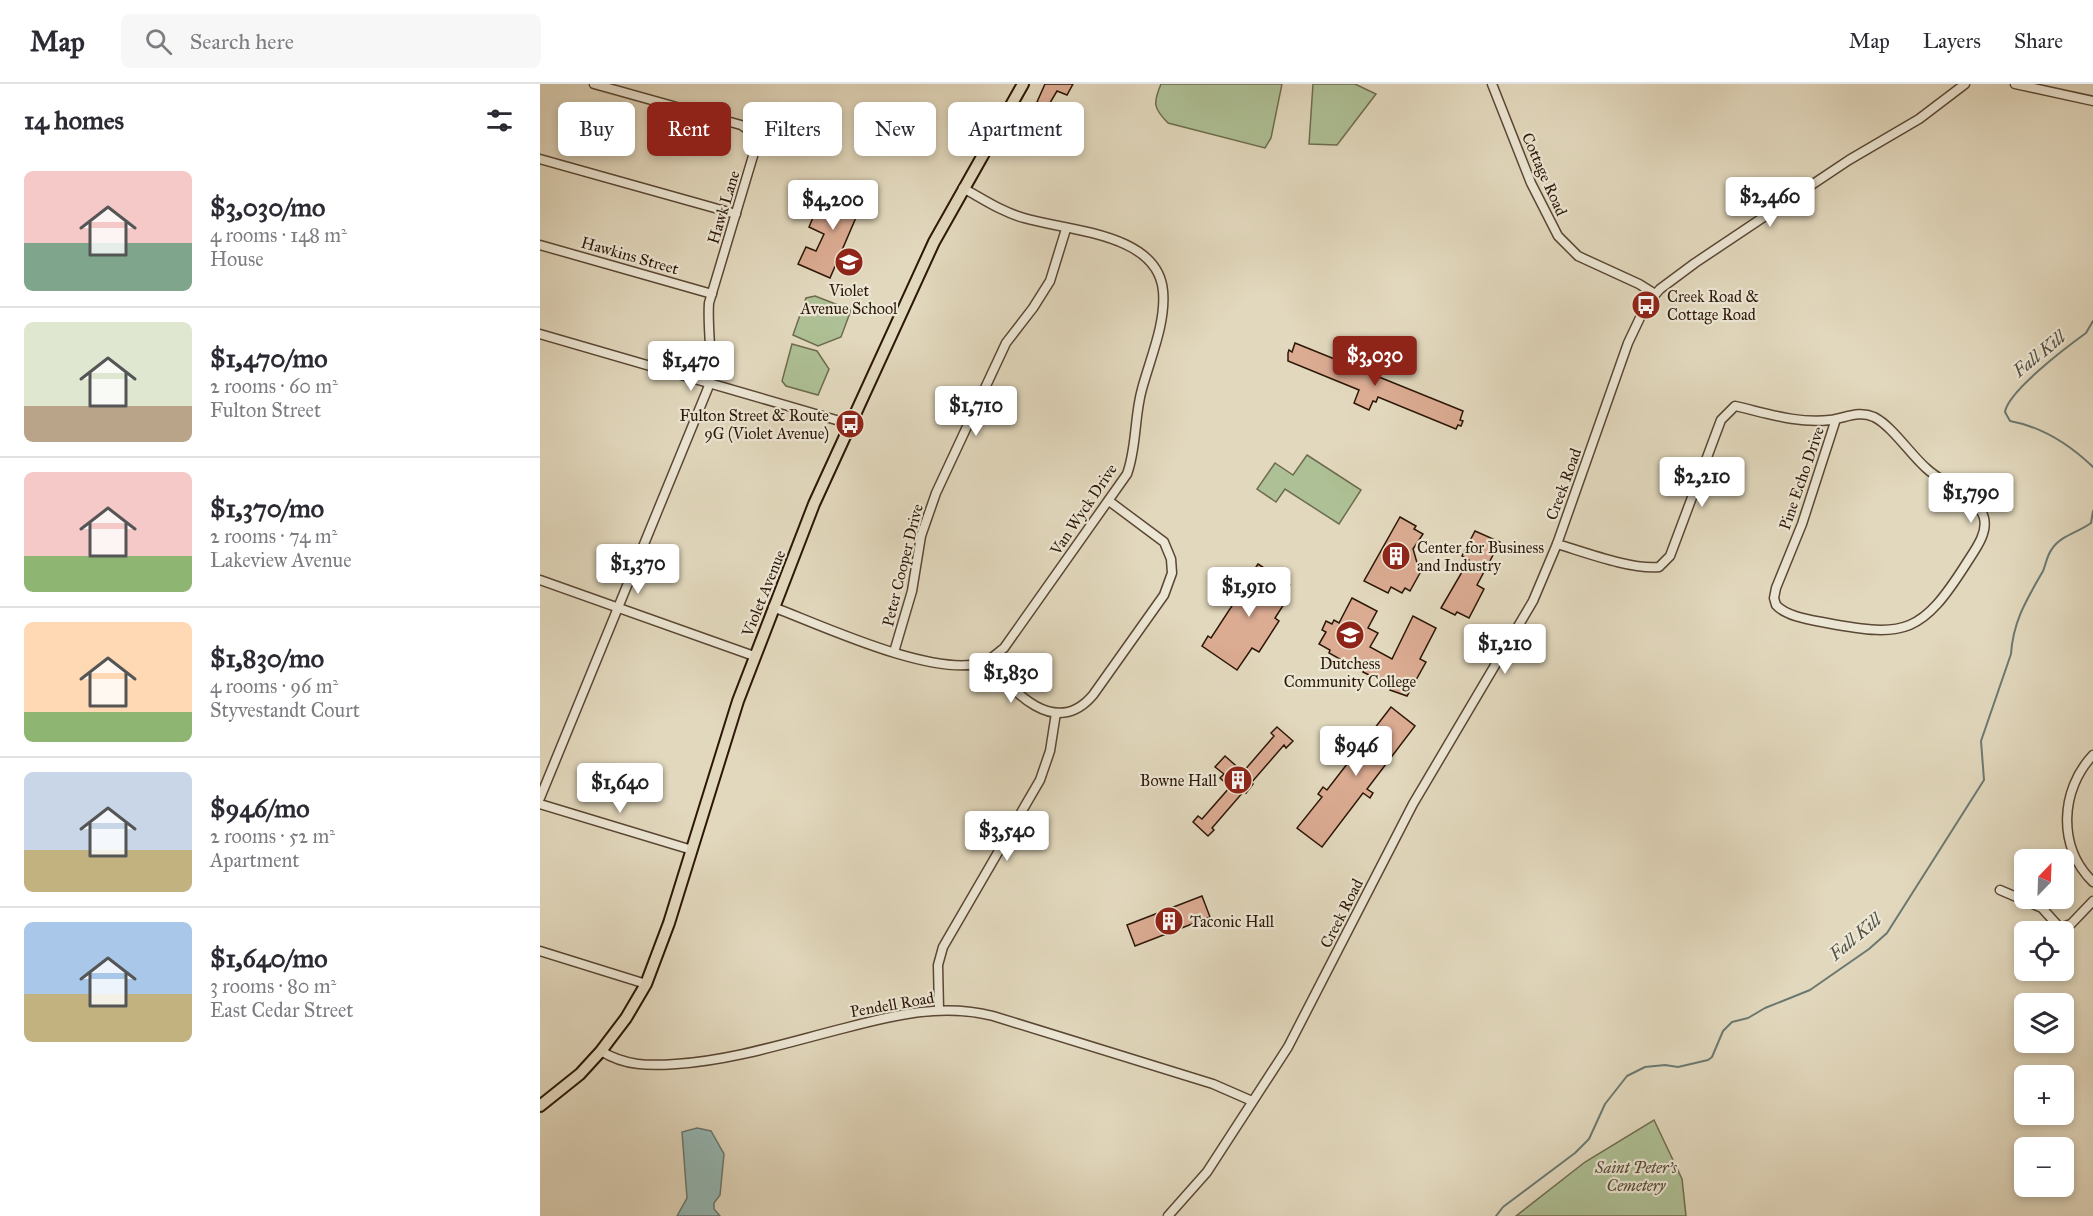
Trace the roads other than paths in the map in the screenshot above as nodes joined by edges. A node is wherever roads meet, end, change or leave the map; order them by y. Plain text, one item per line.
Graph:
1 (594, 84) edge
2 (1023, 84) edge
3 (1491, 84) edge
4 (1966, 84) edge
5 (2015, 84) edge
6 (2093, 101) edge
7 (540, 159) edge
8 (963, 188) junction
9 (736, 214) junction
10 (1066, 229) junction
11 (540, 245) edge
12 (712, 294) junction
13 (1655, 294) junction
14 (540, 334) edge
15 (709, 383) junction
16 (1836, 419) junction
17 (850, 424) junction
18 (1109, 501) junction
19 (1557, 544) junction
20 (540, 580) edge
21 (773, 607) junction
22 (618, 608) junction
23 (894, 652) junction
24 (754, 656) junction
25 (990, 659) junction
26 (1056, 713) junction
27 (2093, 755) edge
28 (540, 798) edge
29 (540, 804) edge
30 (693, 850) junction
31 (2093, 882) edge
32 (2000, 890) dead end
33 (2093, 901) edge
34 (540, 951) edge
35 (646, 984) junction
36 (939, 1010) junction
37 (602, 1051) junction
38 (1252, 1101) junction
39 (540, 1106) edge
40 (1168, 1216) edge

1 - 9 street, Hawk Lane
2 - 8 main road, Violet Avenue
3 - 13 street, Cottage Road
4 - 13 street, Creek Road
5 - 6 street
7 - 9 street
8 - 10 street, Van Wyck Drive
8 - 17 main road, Violet Avenue
9 - 12 street, Hawk Lane
10 - 18 street, Van Wyck Drive
10 - 23 street, Peter Cooper Drive
11 - 12 street, Hawkins Street
12 - 15 street, Hawk Lane
13 - 19 street, Creek Road
14 - 15 street
15 - 17 street
15 - 22 street
16 - 16 street, Pine Echo Drive
16 - 19 street, Pine Echo Drive
17 - 21 main road, Violet Avenue
18 - 25 street, Van Wyck Drive
18 - 26 street
19 - 38 street, Creek Road
20 - 22 street
21 - 23 street
21 - 24 main road, Violet Avenue
22 - 24 street
22 - 28 street
23 - 25 street
24 - 30 main road, Violet Avenue
25 - 26 street
26 - 36 street
27 - 31 street
29 - 30 street
30 - 35 main road, Violet Avenue
32 - 33 street
34 - 35 street
35 - 37 main road, Violet Avenue
36 - 37 street, Pendell Road
36 - 38 street, Pendell Road
37 - 39 main road, Violet Avenue
38 - 40 street, Creek Road

